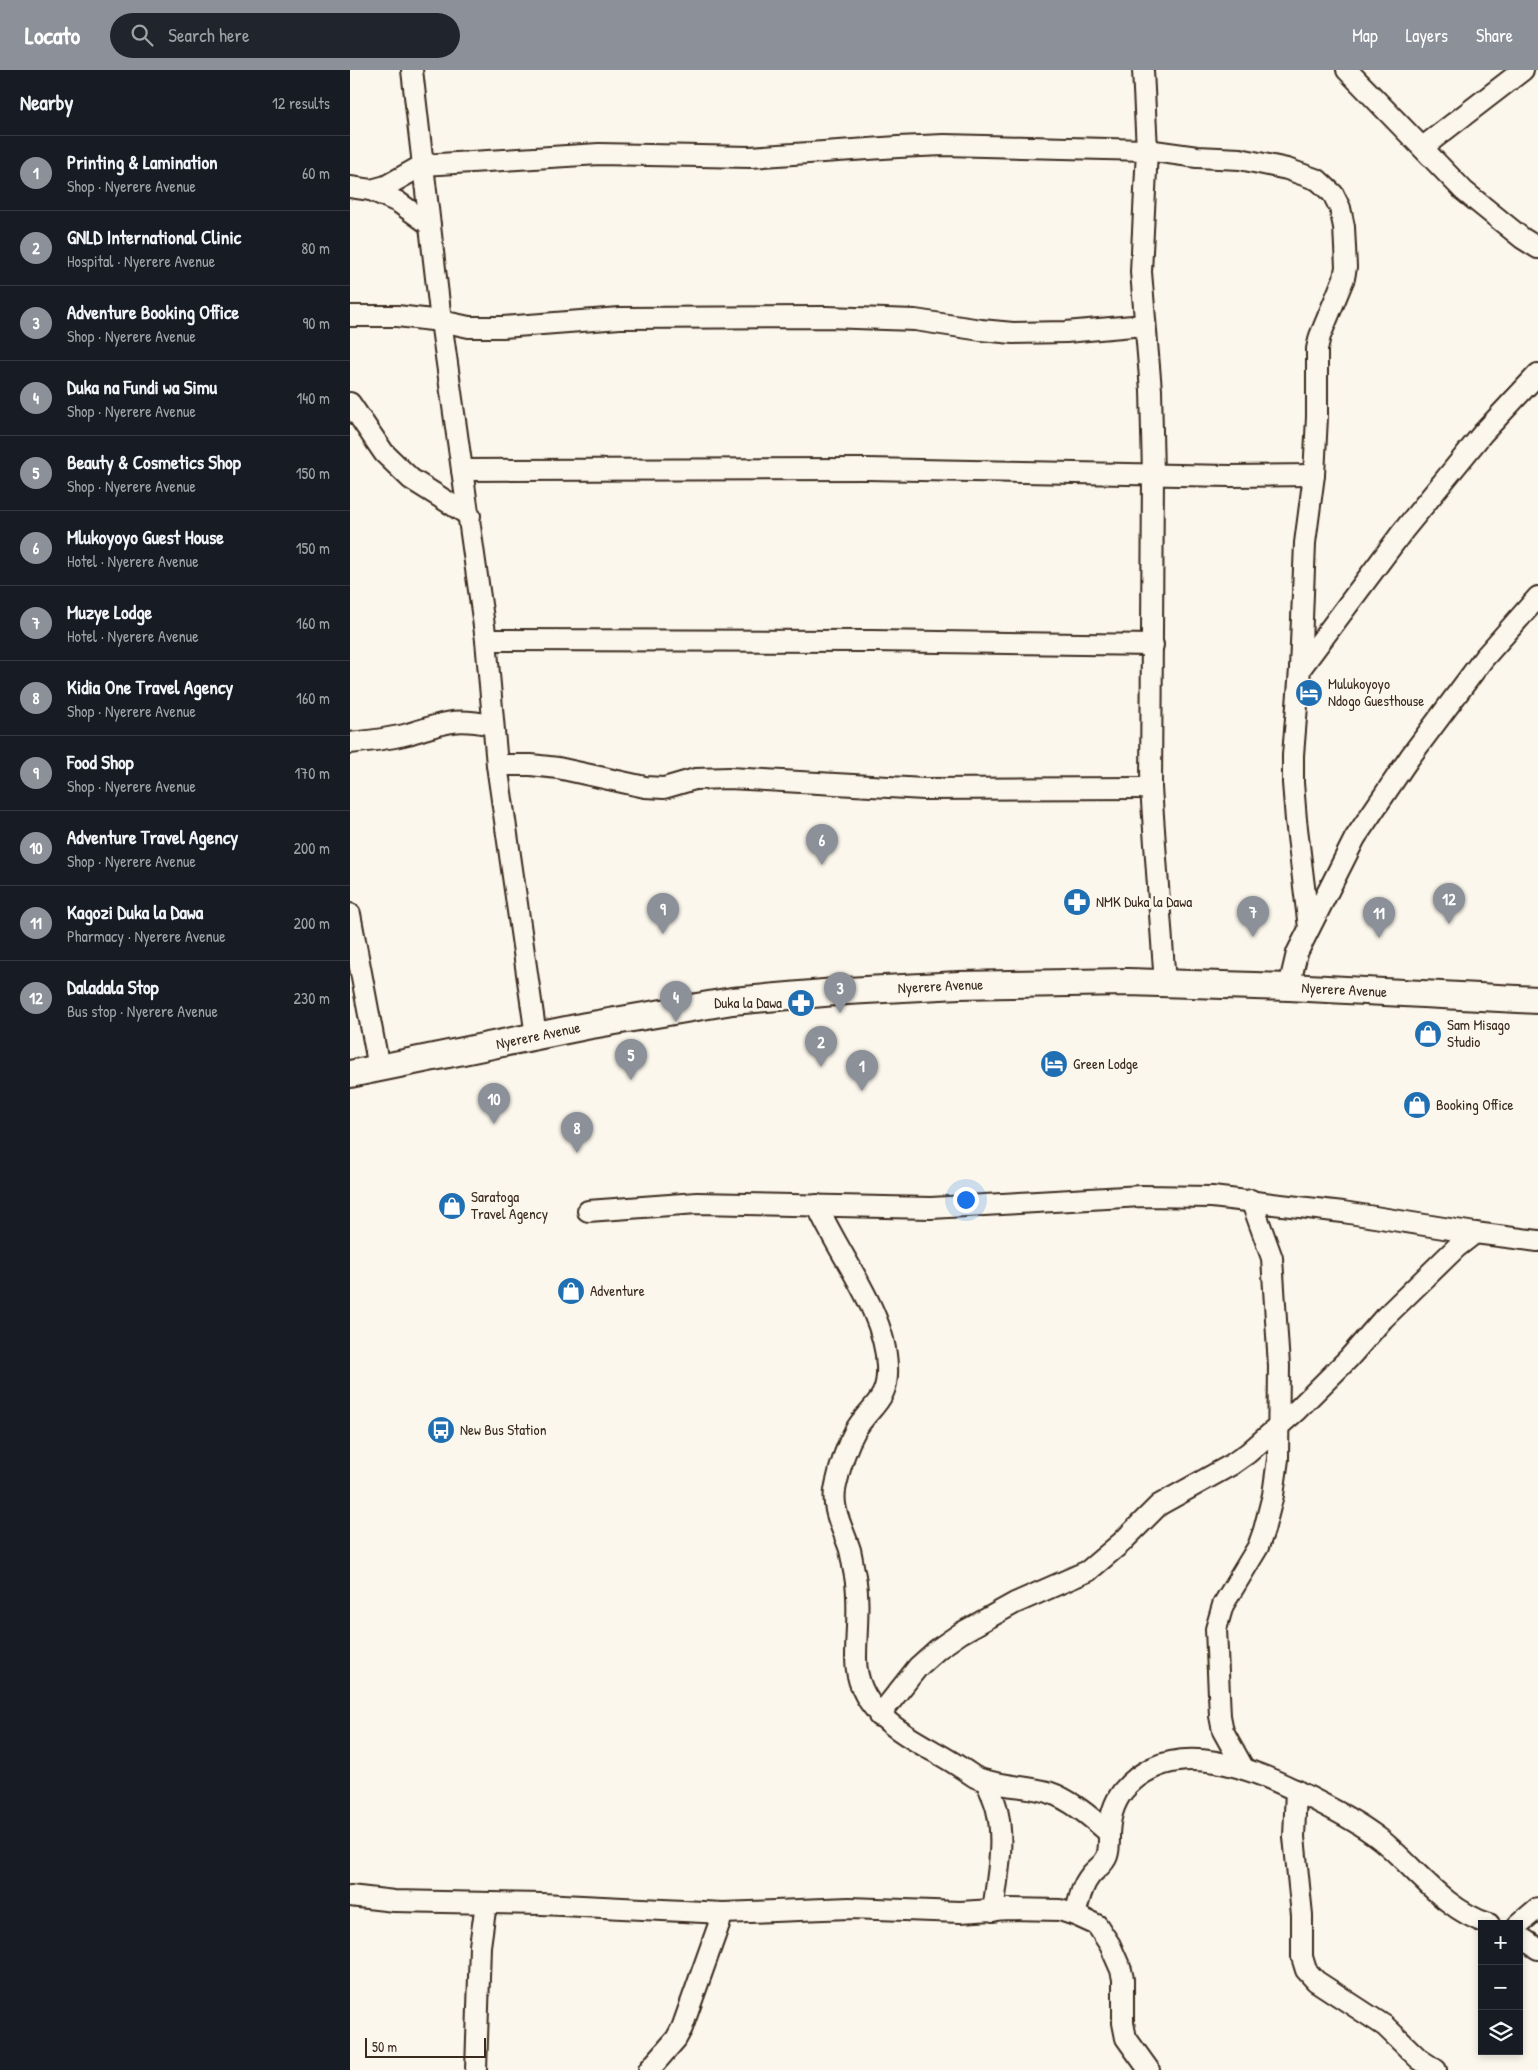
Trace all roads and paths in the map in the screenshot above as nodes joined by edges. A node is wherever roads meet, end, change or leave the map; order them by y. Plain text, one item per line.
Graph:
1 (412, 70) edge
2 (1143, 70) edge
3 (1347, 70) edge
4 (1523, 70) edge
5 (1423, 148) junction
6 (1147, 150) junction
7 (423, 165) junction
8 (350, 187) edge
9 (371, 190) junction
10 (430, 225) junction
11 (1533, 240) edge
12 (350, 316) edge
13 (441, 321) junction
14 (1144, 325) junction
15 (1538, 374) edge
16 (350, 403) edge
17 (462, 470) junction
18 (1153, 474) junction
19 (1314, 475) junction
20 (470, 516) junction
21 (1538, 597) edge
22 (486, 640) junction
23 (1153, 645) junction
24 (1300, 669) junction
25 (492, 725) junction
26 (350, 743) edge
27 (497, 765) junction
28 (1151, 788) junction
29 (350, 914) edge
30 (1310, 928) junction
31 (1165, 984) junction
32 (1289, 987) junction
33 (1538, 1000) edge
34 (536, 1036) junction
35 (379, 1068) junction
36 (350, 1074) edge
37 (1251, 1200) junction
38 (818, 1205) junction
39 (588, 1210) dead end
40 (1475, 1233) junction
41 (1538, 1241) edge
42 (1277, 1427) junction
43 (879, 1716) junction
44 (1244, 1769) junction
45 (986, 1781) junction
46 (1296, 1790) junction
47 (1109, 1833) junction
48 (350, 1896) edge
49 (486, 1903) junction
50 (1538, 1908) edge
51 (993, 1910) junction
52 (724, 1913) junction
53 (1075, 1915) junction
54 (1478, 1920) edge
55 (1523, 1921) edge
56 (1523, 1939) edge
57 (1538, 1949) edge
58 (476, 2070) edge
59 (649, 2070) edge
60 (1149, 2070) edge
61 (1436, 2070) edge

1 - 7 street
2 - 6 street
3 - 5 street
4 - 5 street
5 - 11 street
6 - 7 street
6 - 14 street
6 - 19 street
7 - 9 street
7 - 10 street
8 - 9 street
9 - 10 street
10 - 13 street
12 - 13 street
13 - 14 street
13 - 17 street
14 - 18 street
15 - 24 street
16 - 20 street
17 - 18 street
17 - 20 street
18 - 19 street
18 - 23 street
19 - 24 street
20 - 22 street
21 - 30 street
22 - 23 street
22 - 25 street
23 - 28 street
24 - 30 street
25 - 26 street
25 - 27 street
27 - 28 street
27 - 34 street
28 - 31 street
29 - 35 street
30 - 32 street
31 - 32 main road, Nyerere Avenue
31 - 34 main road, Nyerere Avenue
32 - 33 main road, Nyerere Avenue
34 - 35 main road, Nyerere Avenue
35 - 36 main road, Nyerere Avenue
37 - 38 street
37 - 40 street
37 - 42 street
38 - 39 street
38 - 43 street
40 - 41 street
40 - 42 street
42 - 43 street
42 - 44 street
43 - 45 street
44 - 46 street
44 - 47 street
45 - 47 street
45 - 51 street
46 - 54 street
46 - 61 street
47 - 53 street
48 - 49 street
49 - 52 street
49 - 58 street
50 - 55 street
51 - 52 street
51 - 53 street
52 - 59 street
53 - 60 street
56 - 57 street

